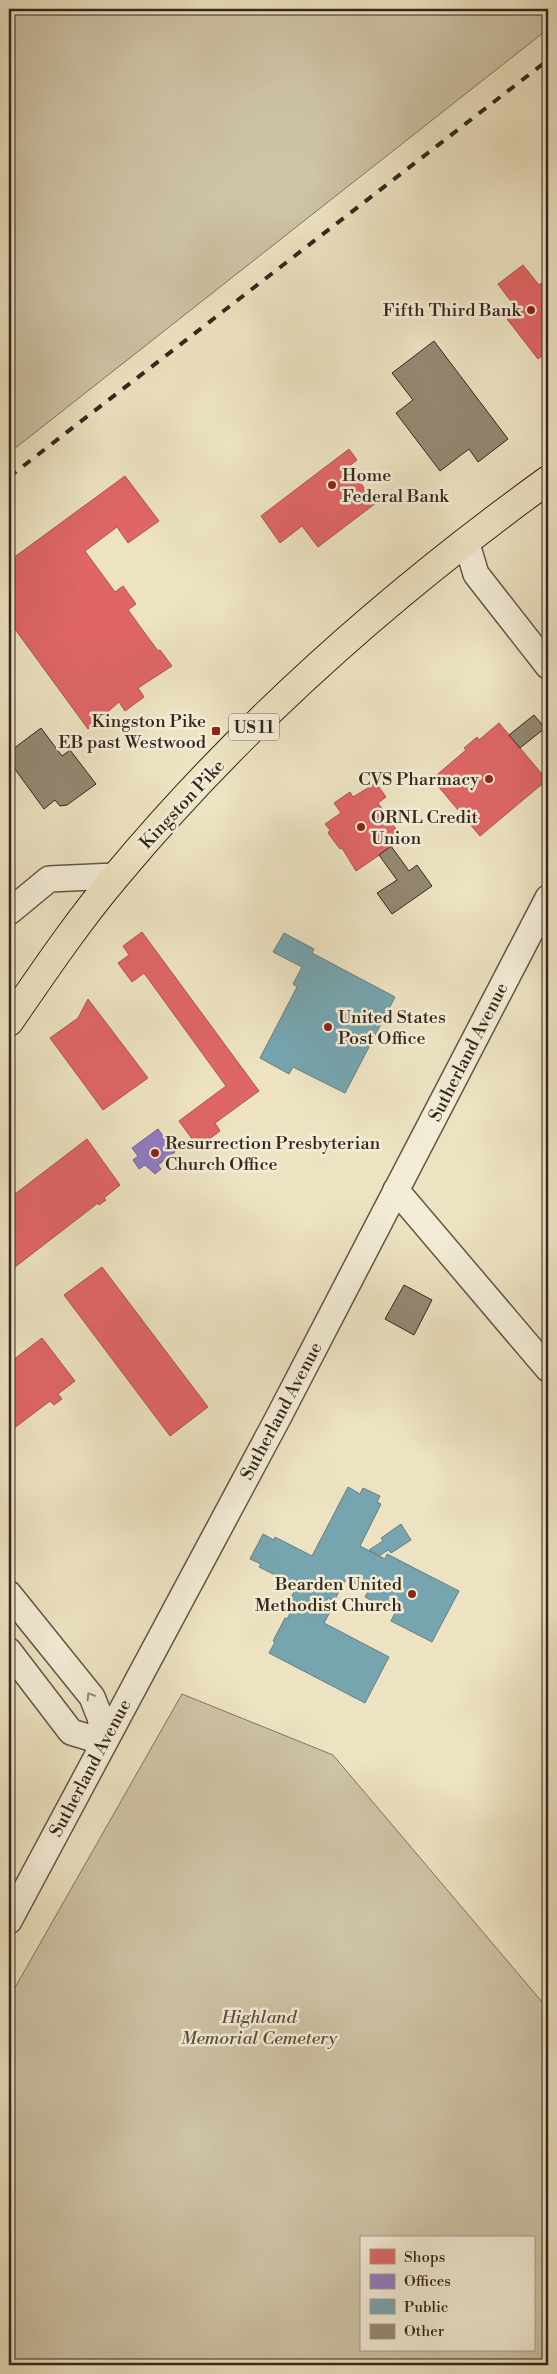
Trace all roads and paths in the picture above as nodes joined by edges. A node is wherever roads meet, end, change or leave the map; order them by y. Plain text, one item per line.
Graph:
1 (548, 480) edge
2 (466, 541) junction
3 (548, 666) edge
4 (115, 876) junction
5 (548, 898) edge
6 (9, 912) edge
7 (9, 1022) edge
8 (396, 1190) junction
9 (548, 1369) edge
10 (9, 1594) edge
11 (9, 1651) edge
12 (104, 1742) junction
13 (9, 1921) edge

1 - 2 main road, Kingston Pike / US 11
2 - 3 street
2 - 4 main road, Kingston Pike / US 11
4 - 6 street
4 - 7 main road, Kingston Pike / US 11
5 - 8 street, Sutherland Avenue
8 - 9 street
8 - 12 street, Sutherland Avenue
12 -> 10 street
11 - 12 street
12 - 13 street, Sutherland Avenue

